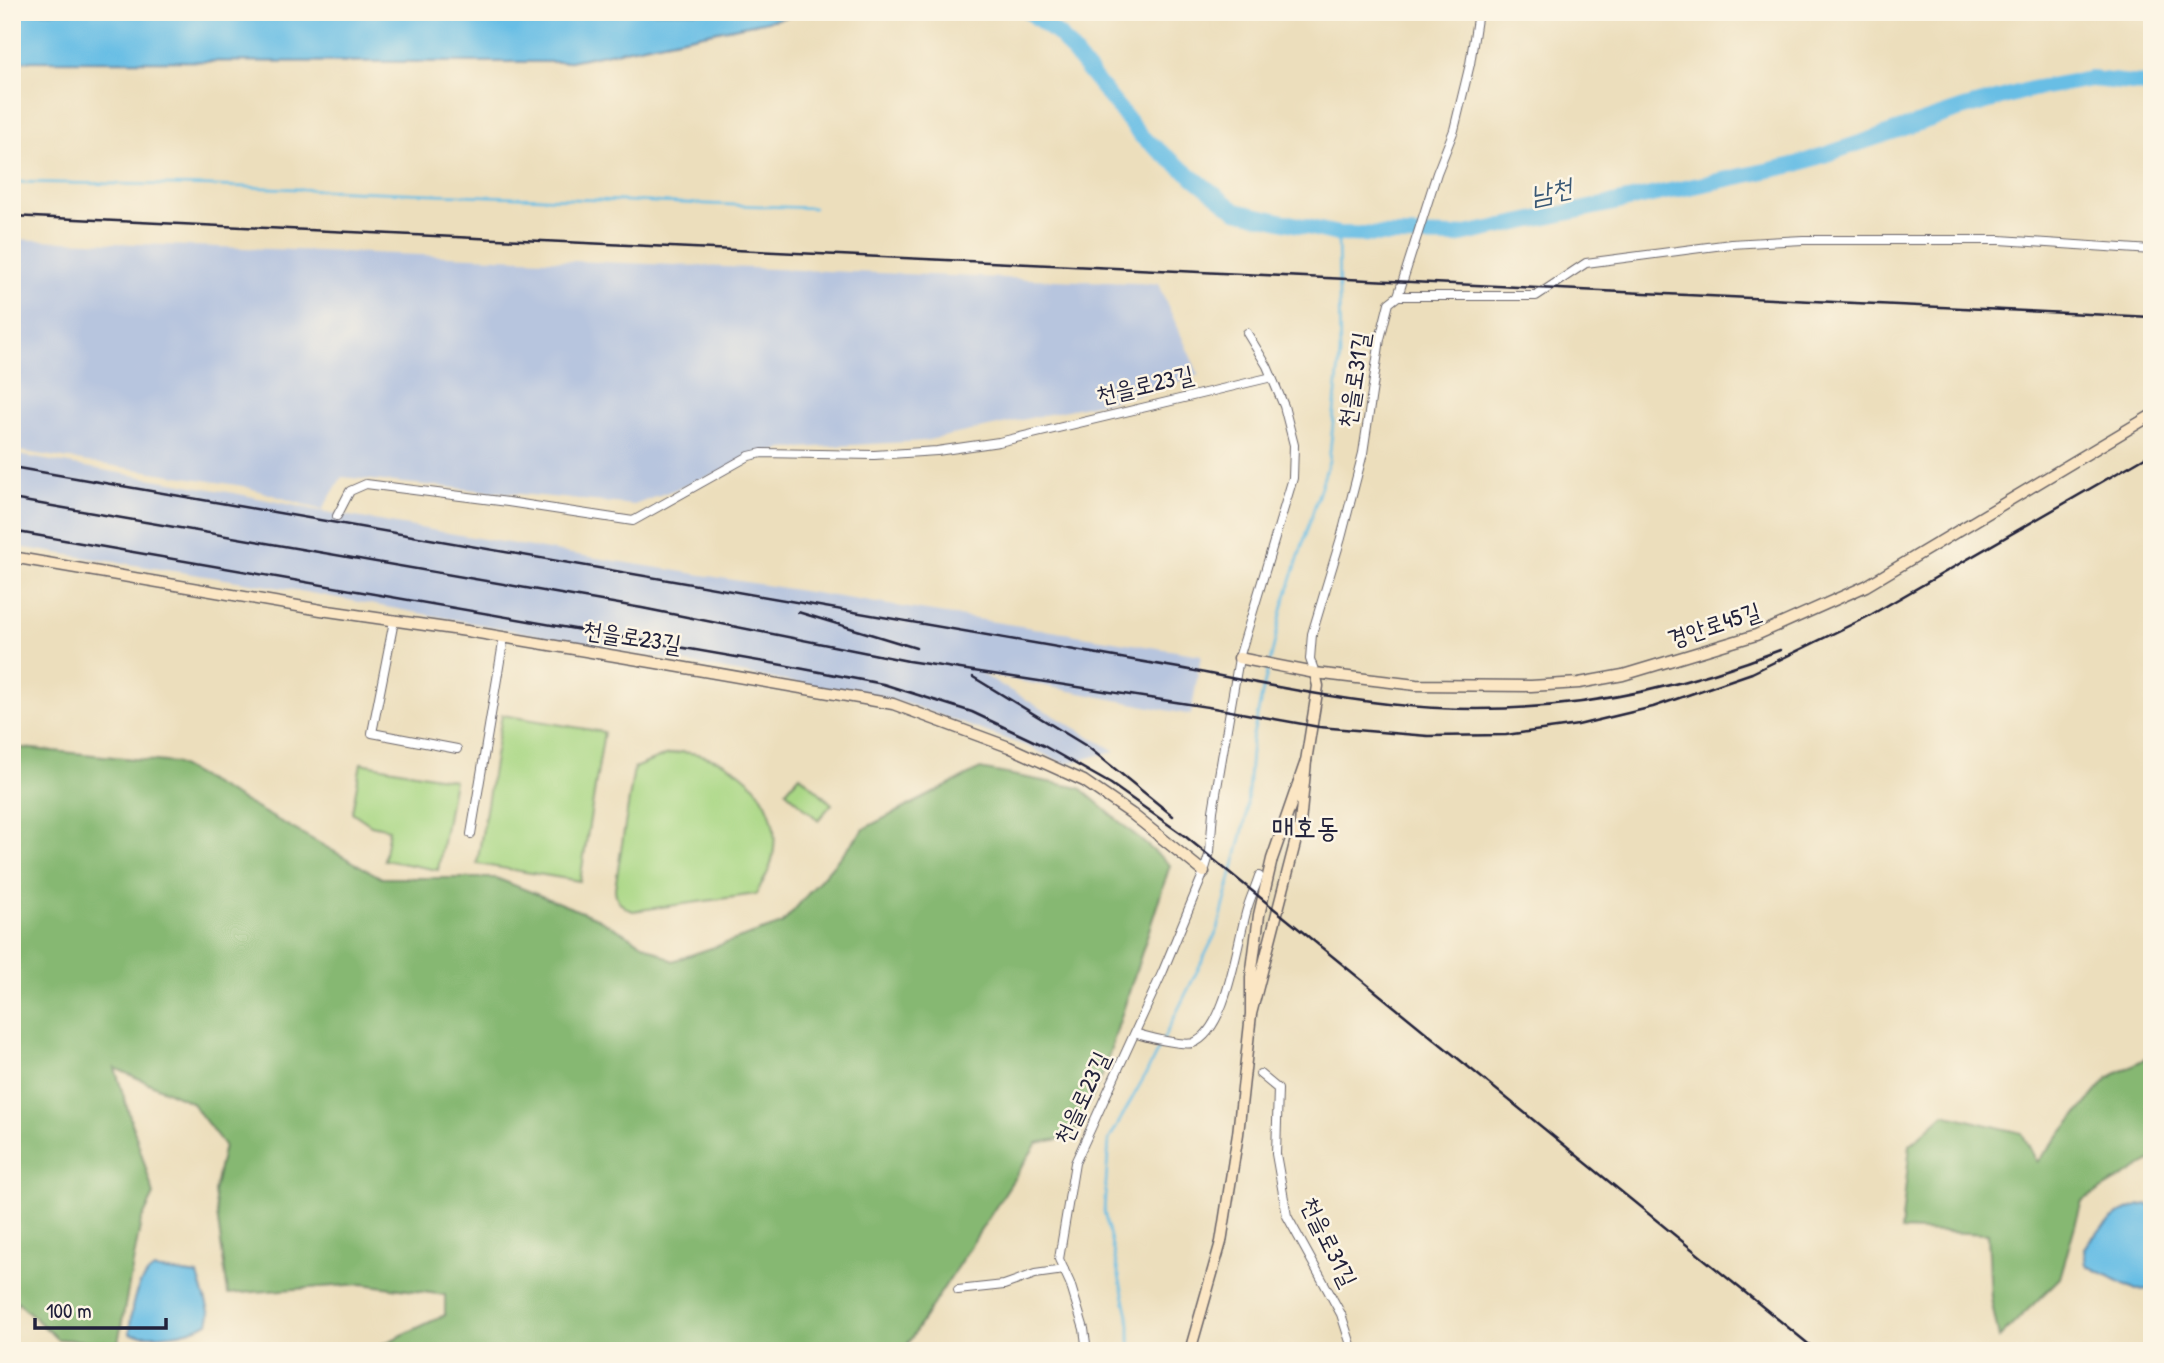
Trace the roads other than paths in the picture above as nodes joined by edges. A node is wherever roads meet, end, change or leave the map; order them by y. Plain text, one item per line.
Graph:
1 (1478, 12) edge
2 (2152, 250) edge
3 (1398, 296) junction
4 (1247, 334) dead end
5 (1272, 377) junction
6 (2152, 415) edge
7 (337, 516) dead end
8 (12, 557) edge
9 (394, 621) junction
10 (504, 637) junction
11 (1245, 658) junction
12 (1315, 673) junction
13 (457, 749) dead end
14 (1306, 761) junction
15 (471, 834) dead end
16 (1204, 872) junction
17 (1259, 876) dead end
18 (1251, 1014) junction
19 (1135, 1033) junction
20 (1260, 1074) dead end
21 (1064, 1270) junction
22 (958, 1290) dead end
23 (1087, 1351) edge
24 (1190, 1351) edge
25 (1353, 1351) edge

1 - 3 street, 천을로31길
2 - 3 street
3 - 12 street, 천을로31길
4 - 5 street, 천을로23길
5 - 7 street, 천을로23길
5 - 11 street, 천을로23길
6 - 12 street, 경안로45길
8 - 9 street, 천을로23길
9 - 10 street, 천을로23길
9 - 13 street
10 - 15 street
10 - 16 street, 천을로23길
11 - 12 street, 경안로45길
11 - 16 street, 천을로23길
12 - 14 street, 천을로31길
14 - 18 street
14 - 18 street
16 - 19 street, 천을로23길
17 - 19 street
18 - 24 street
19 - 21 street, 천을로23길
20 - 25 street, 천을로31길
21 - 22 street
21 - 23 street, 천을로23길

